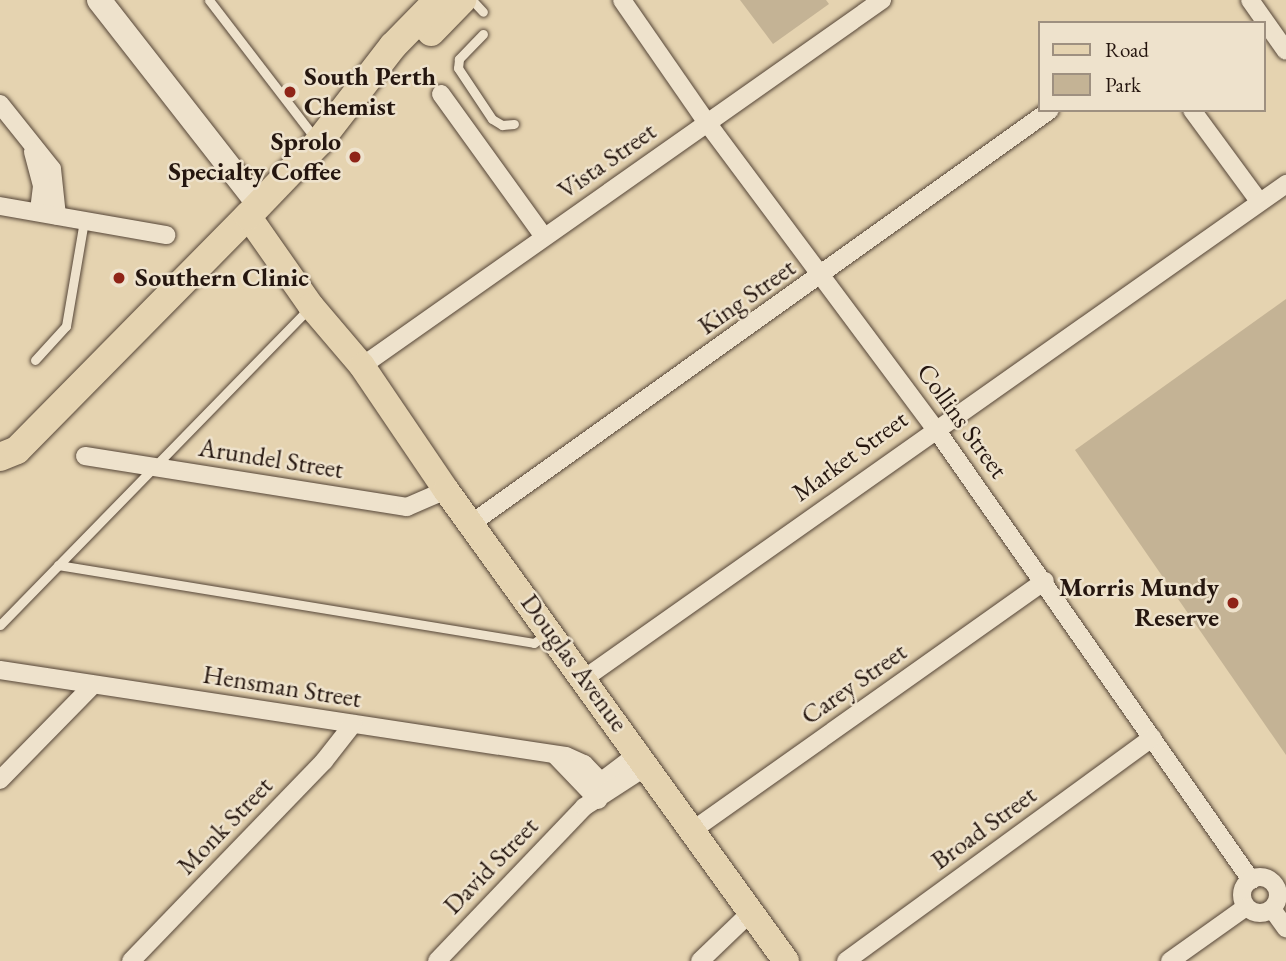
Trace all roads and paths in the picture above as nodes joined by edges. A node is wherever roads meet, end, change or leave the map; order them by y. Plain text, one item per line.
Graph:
1 (99, 0) edge
2 (209, 0) edge
3 (438, 0) edge
4 (472, 0) edge
5 (622, 0) edge
6 (882, 0) edge
7 (1250, 0) edge
8 (472, 6) edge
9 (1265, 21) edge
10 (1265, 21) edge
11 (483, 34) dead end
12 (1286, 51) edge
13 (441, 94) dead end
14 (0, 104) edge
15 (1047, 112) edge
16 (1193, 112) edge
17 (514, 124) dead end
18 (708, 124) junction
19 (325, 134) junction
20 (32, 148) junction
21 (1286, 184) edge
22 (1258, 200) junction
23 (0, 206) edge
24 (253, 210) junction
25 (38, 212) junction
26 (57, 215) junction
27 (84, 221) junction
28 (167, 235) dead end
29 (544, 237) junction
30 (822, 276) junction
31 (311, 306) junction
32 (34, 360) dead end
33 (362, 366) junction
34 (935, 428) junction
35 (8, 454) edge
36 (85, 456) dead end
37 (152, 467) junction
38 (0, 480) edge
39 (446, 489) junction
40 (472, 523) junction
41 (58, 565) junction
42 (1045, 581) junction
43 (0, 625) edge
44 (551, 631) junction
45 (0, 670) edge
46 (584, 678) junction
47 (93, 685) junction
48 (353, 724) junction
49 (1152, 738) junction
50 (644, 759) junction
51 (0, 780) edge
52 (596, 794) junction
53 (693, 830) junction
54 (1251, 880) junction
55 (1281, 884) edge
56 (1246, 907) junction
57 (1272, 909) junction
58 (750, 913) junction
59 (1286, 928) edge
60 (131, 961) edge
61 (437, 961) edge
62 (700, 961) edge
63 (786, 961) edge
64 (846, 961) edge
65 (1170, 961) edge

1 - 24 main road, Douglas Avenue
2 - 19 lane
3 - 19 highway
4 - 8 lane
5 - 18 street, Collins Street
6 - 18 street, Vista Street
7 - 9 street
8 - 19 highway
10 - 12 street
11 - 17 lane
13 - 29 street
14 - 20 street
15 - 30 street, King Street
16 - 22 street
18 - 29 street, Vista Street
18 - 30 street, Collins Street
19 - 24 highway
20 - 25 street
20 - 26 street
21 - 22 street, Market Street
22 - 34 street, Market Street
23 - 25 street
24 - 31 main road, Douglas Avenue
24 - 33 main road, Douglas Avenue
24 - 35 highway
25 - 26 street
26 - 27 street
27 - 28 street
27 - 32 lane
29 - 33 street, Vista Street
30 - 34 street, Collins Street
30 - 40 street, King Street
31 - 33 main road, Douglas Avenue
31 - 37 lane
33 - 39 main road, Douglas Avenue
34 - 42 street, Collins Street
34 - 46 street, Market Street
35 - 38 highway
36 - 37 street, Arundel Street
37 - 39 street, Arundel Street
37 - 41 lane
39 - 40 main road, Douglas Avenue
40 - 44 main road, Douglas Avenue
41 - 43 lane
41 - 44 lane
42 - 49 street, Collins Street
42 - 53 street, Carey Street
44 - 46 main road, Douglas Avenue
45 - 47 street, Hensman Street
46 - 50 main road, Douglas Avenue
47 - 48 street, Hensman Street
47 - 51 street
48 - 52 street, Hensman Street
48 - 60 street, Monk Street
49 - 54 street, Collins Street
49 - 64 street, Broad Street
50 - 52 street, David Street
50 - 53 main road, Douglas Avenue
52 - 61 street, David Street
53 - 58 main road, Douglas Avenue
54 - 55 street
54 - 56 street
55 - 57 street
56 - 57 street
56 - 65 street
57 - 59 street
58 - 62 street
58 - 63 main road, Douglas Avenue

